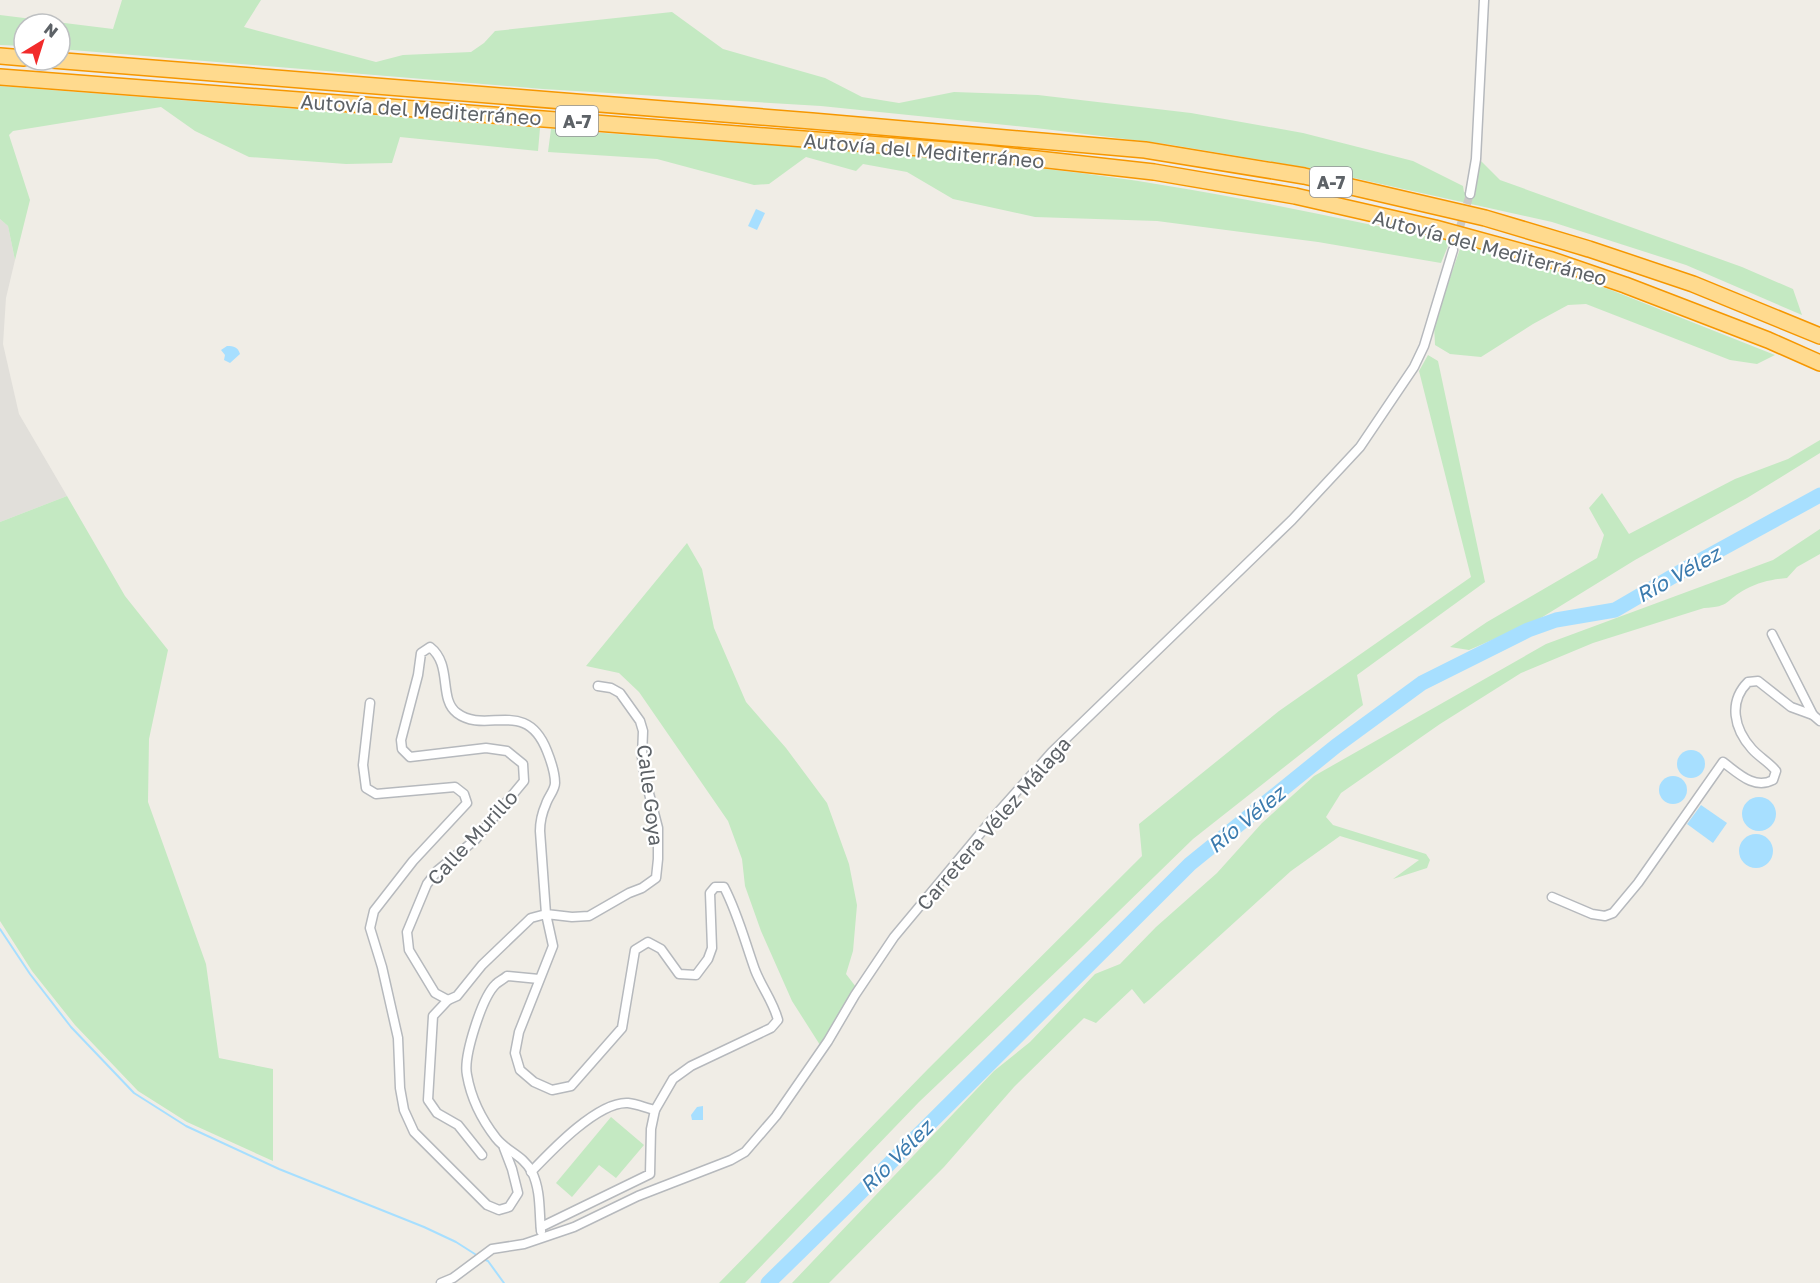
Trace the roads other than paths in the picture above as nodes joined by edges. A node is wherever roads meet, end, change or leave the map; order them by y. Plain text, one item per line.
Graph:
1 (1484, 0) edge
2 (72, 62) edge
3 (0, 77) edge
4 (1470, 194) tunnel mouth
5 (1453, 250) tunnel mouth
6 (1820, 336) edge
7 (1820, 363) edge
8 (1772, 634) dead end
9 (598, 686) dead end
10 (370, 703) dead end
11 (1817, 718) edge
12 (1552, 897) dead end
13 (546, 914) junction
14 (539, 979) junction
15 (448, 1000) junction
16 (655, 1110) junction
17 (504, 1148) junction
18 (482, 1155) dead end
19 (531, 1172) junction
20 (540, 1227) junction
21 (542, 1239) junction
22 (441, 1283) edge

1 - 4 street
2 - 6 highway, Autovía del Mediterráneo / A-7
3 - 7 highway, Autovía del Mediterráneo / A-7
5 - 21 street, Carretera Vélez Málaga
8 - 11 street
9 - 13 street, Calle Goya
10 - 17 street
11 - 12 street
13 - 14 street
13 - 15 street
13 - 15 street, Calle Murillo
14 - 16 street
14 - 17 street
15 - 18 street
16 - 19 street
16 - 20 street
17 - 19 street
19 - 20 street
20 - 21 street
21 - 22 street, Carretera Vélez Málaga

